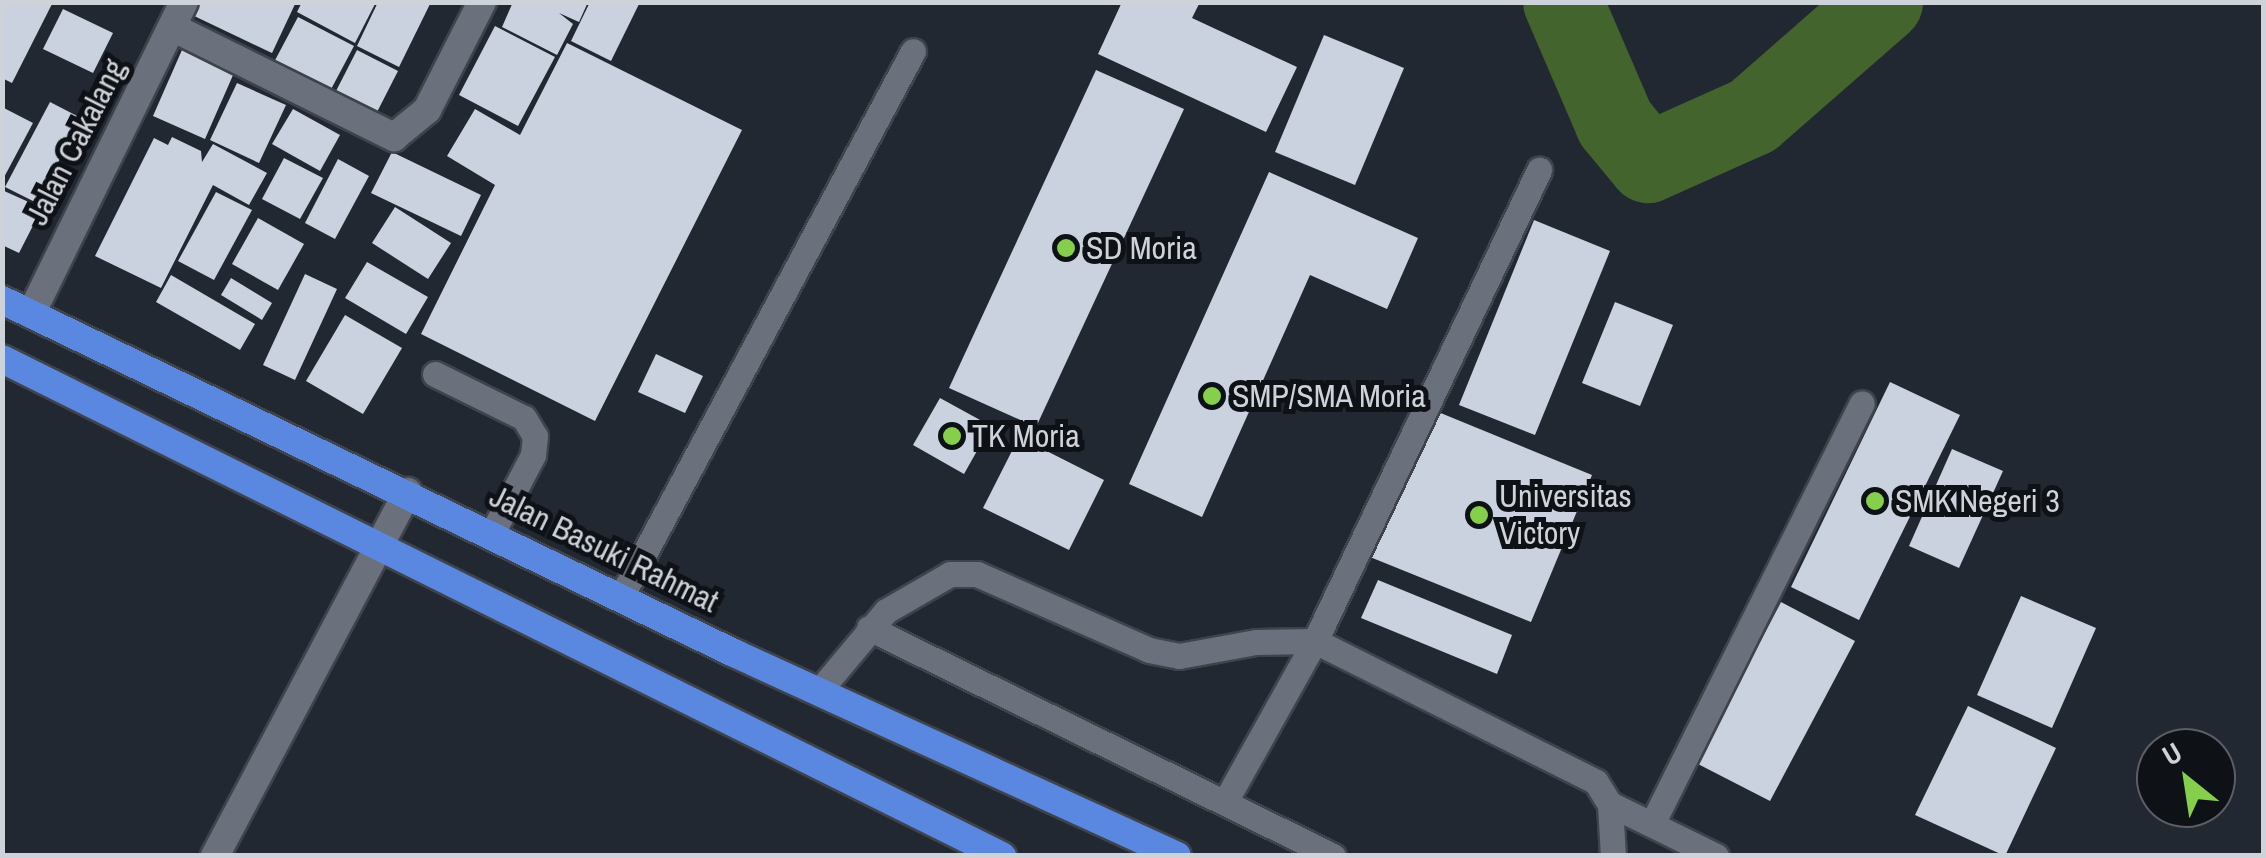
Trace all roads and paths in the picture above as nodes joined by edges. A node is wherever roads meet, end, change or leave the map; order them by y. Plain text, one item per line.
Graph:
1 (482, 2) edge
2 (179, 16) edge
3 (912, 51) dead end
4 (1539, 170) dead end
5 (2, 300) edge
6 (31, 314) junction
7 (2, 359) edge
8 (435, 374) dead end
9 (1862, 403) dead end
10 (408, 492) junction
11 (492, 533) junction
12 (379, 546) junction
13 (620, 597) junction
14 (869, 628) junction
15 (1315, 641) junction
16 (819, 691) junction
17 (1226, 800) junction
18 (1610, 804) junction
19 (1652, 824) junction
20 (1160, 852) edge
21 (215, 856) edge
22 (1002, 856) edge
23 (1333, 856) edge
24 (1613, 856) edge
25 (1716, 856) edge

1 - 2 street
2 - 6 street, Jalan Cakalang
3 - 13 lane
4 - 15 lane
5 - 6 highway, Jalan Basuki Rahmat
6 - 10 highway, Jalan Basuki Rahmat
7 - 12 highway
8 - 11 lane
9 - 19 lane
10 - 11 highway, Jalan Basuki Rahmat
10 - 12 street
11 - 13 highway, Jalan Basuki Rahmat
12 - 21 street
12 - 22 highway
13 - 16 highway, Jalan Basuki Rahmat
14 - 15 lane
14 - 16 lane
14 - 17 lane
15 - 17 lane
15 - 18 lane
16 - 20 highway, Jalan Basuki Rahmat
17 - 23 lane
18 - 19 lane
18 - 24 lane
19 - 25 lane

